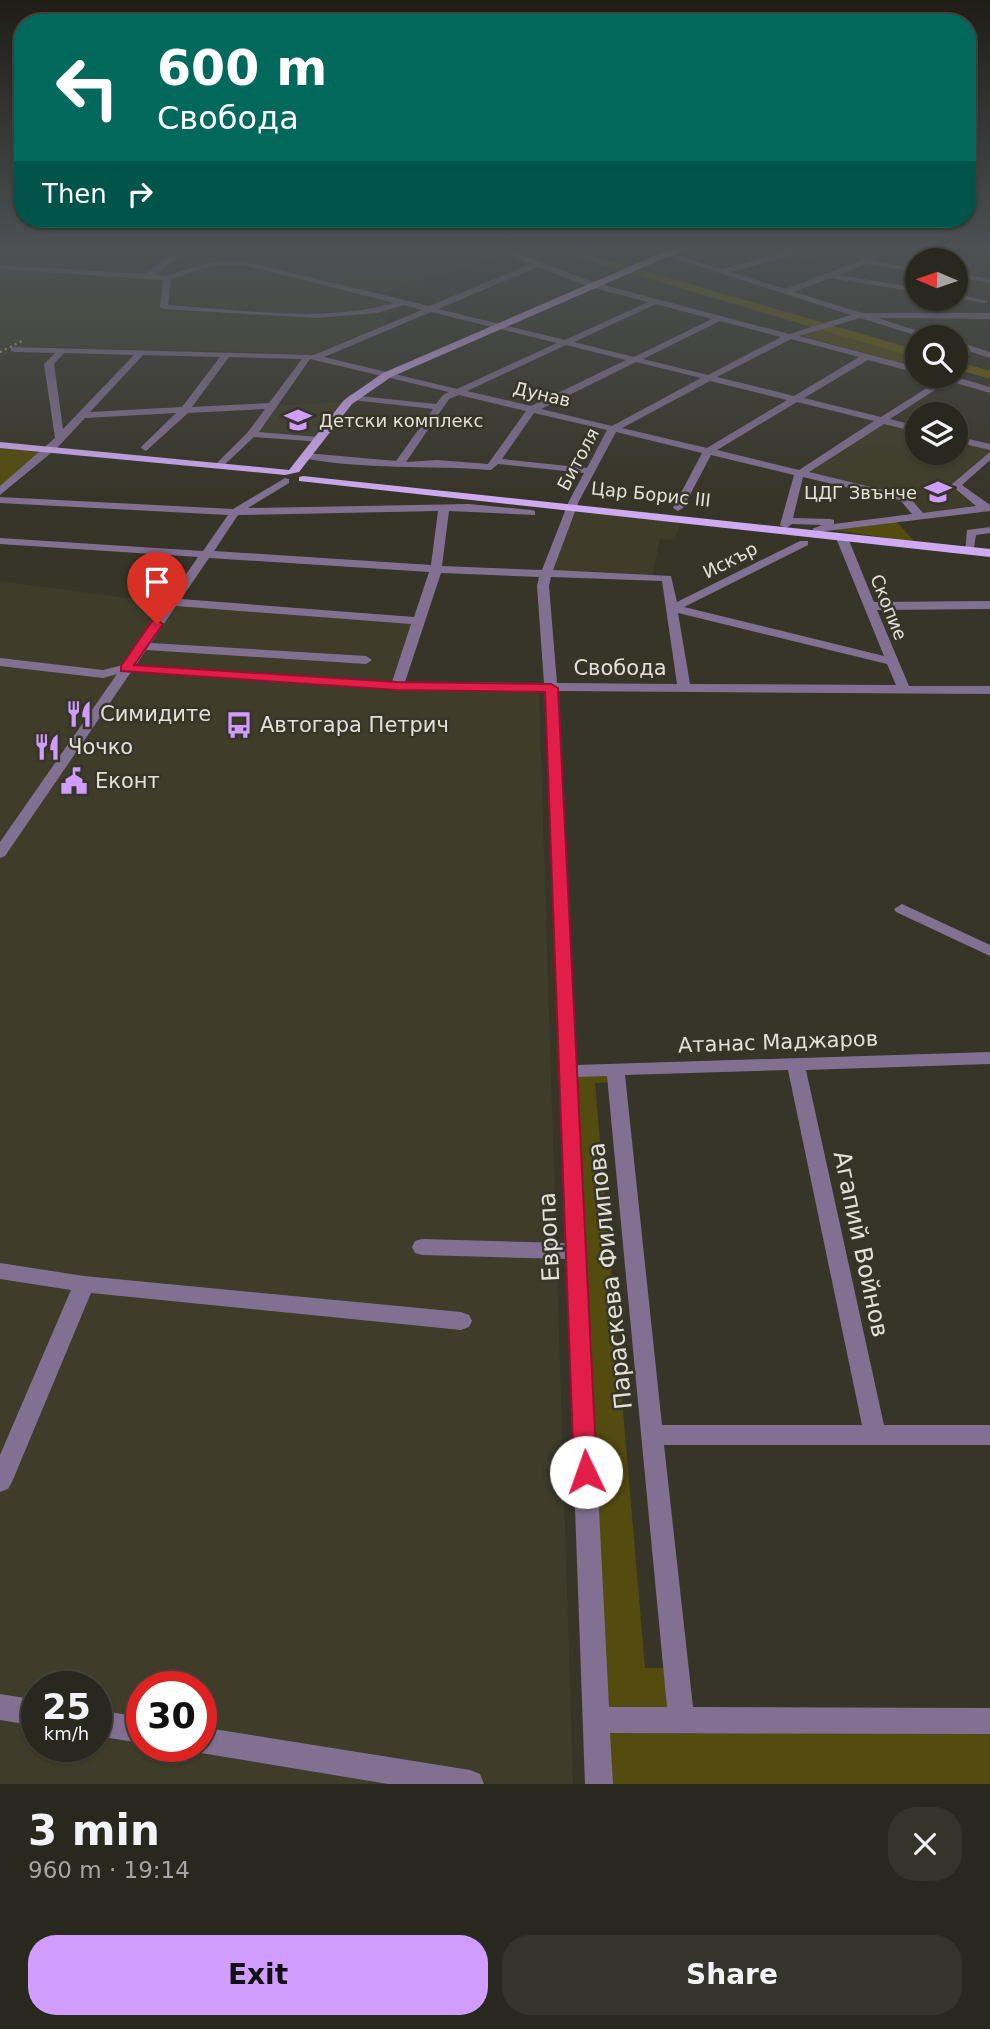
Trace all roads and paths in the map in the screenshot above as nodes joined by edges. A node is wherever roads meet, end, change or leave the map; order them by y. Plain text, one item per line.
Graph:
1 (383, 329) edge
2 (487, 329) edge
3 (513, 329) edge
4 (595, 329) edge
5 (696, 329) edge
6 (766, 329) edge
7 (808, 329) edge
8 (790, 335) junction
9 (566, 343) junction
10 (968, 348) edge
11 (15, 349) dead end
12 (61, 351) junction
13 (141, 352) junction
14 (227, 355) junction
15 (990, 355) edge
16 (311, 357) junction
17 (866, 357) junction
18 (634, 359) junction
19 (905, 367) edge
20 (387, 375) junction
21 (709, 378) junction
22 (968, 384) edge
23 (930, 388) edge
24 (990, 390) edge
25 (457, 392) junction
26 (353, 397) junction
27 (792, 398) junction
28 (272, 406) junction
29 (439, 407) junction
30 (531, 410) junction
31 (184, 411) junction
32 (82, 415) junction
33 (883, 421) junction
34 (905, 426) edge
35 (613, 429) junction
36 (990, 432) edge
37 (253, 434) junction
38 (60, 439) junction
39 (318, 440) junction
40 (968, 442) edge
41 (974, 443) junction
42 (0, 444) edge
43 (990, 447) edge
44 (146, 448) dead end
45 (50, 449) junction
46 (707, 452) junction
47 (990, 455) edge
48 (306, 456) junction
49 (495, 461) junction
50 (221, 465) junction
51 (398, 465) junction
52 (590, 471) junction
53 (799, 474) junction
54 (293, 476) junction
55 (0, 492) edge
56 (0, 500) edge
57 (572, 506) junction
58 (444, 507) junction
59 (678, 508) dead end
60 (988, 508) edge
61 (235, 512) junction
62 (531, 513) dead end
63 (920, 516) junction
64 (786, 523) junction
65 (867, 523) junction
66 (990, 530) edge
67 (810, 533) junction
68 (842, 538) junction
69 (863, 540) junction
70 (0, 541) edge
71 (969, 551) junction
72 (990, 553) edge
73 (203, 555) junction
74 (436, 569) junction
75 (546, 574) junction
76 (171, 602) junction
77 (990, 605) edge
78 (870, 606) junction
79 (673, 608) junction
80 (418, 621) junction
81 (142, 646) junction
82 (366, 660) dead end
83 (0, 662) edge
84 (893, 662) junction
85 (126, 668) junction
86 (397, 686) junction
87 (551, 688) junction
88 (684, 689) junction
89 (990, 690) edge
90 (904, 691) junction
91 (0, 853) edge
92 (902, 909) dead end
93 (990, 951) edge
94 (990, 1058) edge
95 (796, 1064) junction
96 (615, 1069) junction
97 (568, 1071) junction
98 (422, 1247) dead end
99 (576, 1251) junction
100 (0, 1272) edge
101 (84, 1284) junction
102 (461, 1321) dead end
103 (652, 1435) junction
104 (875, 1435) junction
105 (990, 1435) edge
106 (0, 1482) edge
107 (0, 1707) edge
108 (21, 1710) edge
109 (597, 1720) junction
110 (681, 1721) junction
111 (990, 1721) edge
112 (217, 1743) edge
113 (470, 1784) edge
114 (599, 1784) edge

1 - 16 street
2 - 20 main road
3 - 9 street
4 - 9 street
5 - 18 street
6 - 8 street
7 - 8 street, Битоля
8 - 17 street
8 - 21 street, Битоля
9 - 18 street
9 - 25 street
10 - 15 street
11 - 12 street, Дунав
12 - 13 street, Дунав
12 - 38 street
13 - 14 street, Дунав
13 - 32 street
14 - 16 street, Дунав
14 - 31 street
16 - 20 street, Дунав
16 - 28 street
17 - 19 street
17 - 27 street
18 - 21 street
18 - 30 street
20 - 25 street, Дунав
20 - 26 main road
21 - 27 street
21 - 35 street, Битоля
22 - 24 street
23 - 33 street
25 - 29 street
25 - 30 street, Дунав
26 - 29 street
26 - 39 main road
27 - 33 street
27 - 46 street
28 - 31 street
28 - 37 street
29 - 51 street
30 - 35 street, Дунав
30 - 49 street
31 - 32 street
31 - 44 street
32 - 38 street
33 - 34 street
33 - 53 street
35 - 46 street, Дунав
35 - 52 street, Битоля
36 - 41 street
37 - 39 street
37 - 50 street
38 - 45 street
39 - 48 main road
40 - 41 street
41 - 43 street
42 - 45 main road, Цар Борис III
45 - 50 main road, Цар Борис III
45 - 54 main road, Цар Борис III
45 - 55 street
46 - 53 street, Дунав
46 - 59 street
47 - 60 street
48 - 51 street
48 - 54 main road
49 - 51 street
49 - 52 street
50 - 54 main road, Цар Борис III
52 - 57 street, Битоля
53 - 63 street, Дунав
53 - 64 street
54 - 57 main road, Цар Борис III
54 - 61 street
56 - 61 street
57 - 64 main road, Цар Борис III
57 - 67 main road, Цар Борис III
57 - 75 street, Битоля
58 - 61 street
58 - 62 street
58 - 74 street
60 - 63 street, Цар Борис III
61 - 73 street
63 - 65 street, Цар Борис III
64 - 65 street
64 - 67 main road, Цар Борис III
65 - 67 street, Цар Борис III
66 - 71 street
67 - 68 main road
67 - 69 main road
67 - 79 street, Искър
68 - 69 main road
68 - 78 street, Скопие
69 - 71 main road
70 - 73 street
71 - 72 main road
73 - 74 street
73 - 76 street
74 - 75 street
74 - 80 street
75 - 79 street
75 - 87 street, Битоля
76 - 80 street
76 - 81 street
77 - 78 street
78 - 84 street, Скопие
79 - 84 street
79 - 88 street
80 - 86 street
81 - 82 street
81 - 85 street
83 - 85 street, Свобода
84 - 90 street, Скопие
85 - 86 street, Свобода
85 - 91 street
86 - 87 street, Свобода
87 - 88 street, Свобода
87 - 97 street, Европа
88 - 90 street, Свобода
89 - 90 street, Свобода
92 - 93 street
94 - 95 street, Атанас Маджаров
95 - 96 street, Атанас Маджаров
95 - 104 street, Агапий Войнов
96 - 97 street, Атанас Маджаров
96 - 103 street, Параскева Филипова
97 - 99 street, Европа
98 - 99 street
99 - 109 street, Европа
100 - 101 street
101 - 102 street
101 - 106 street
103 - 104 street, Параскева Филипова
103 - 110 street, Параскева Филипова
104 - 105 street, Параскева Филипова
107 - 108 street
109 - 110 street
109 - 114 street, Европа
110 - 111 street
112 - 113 street

